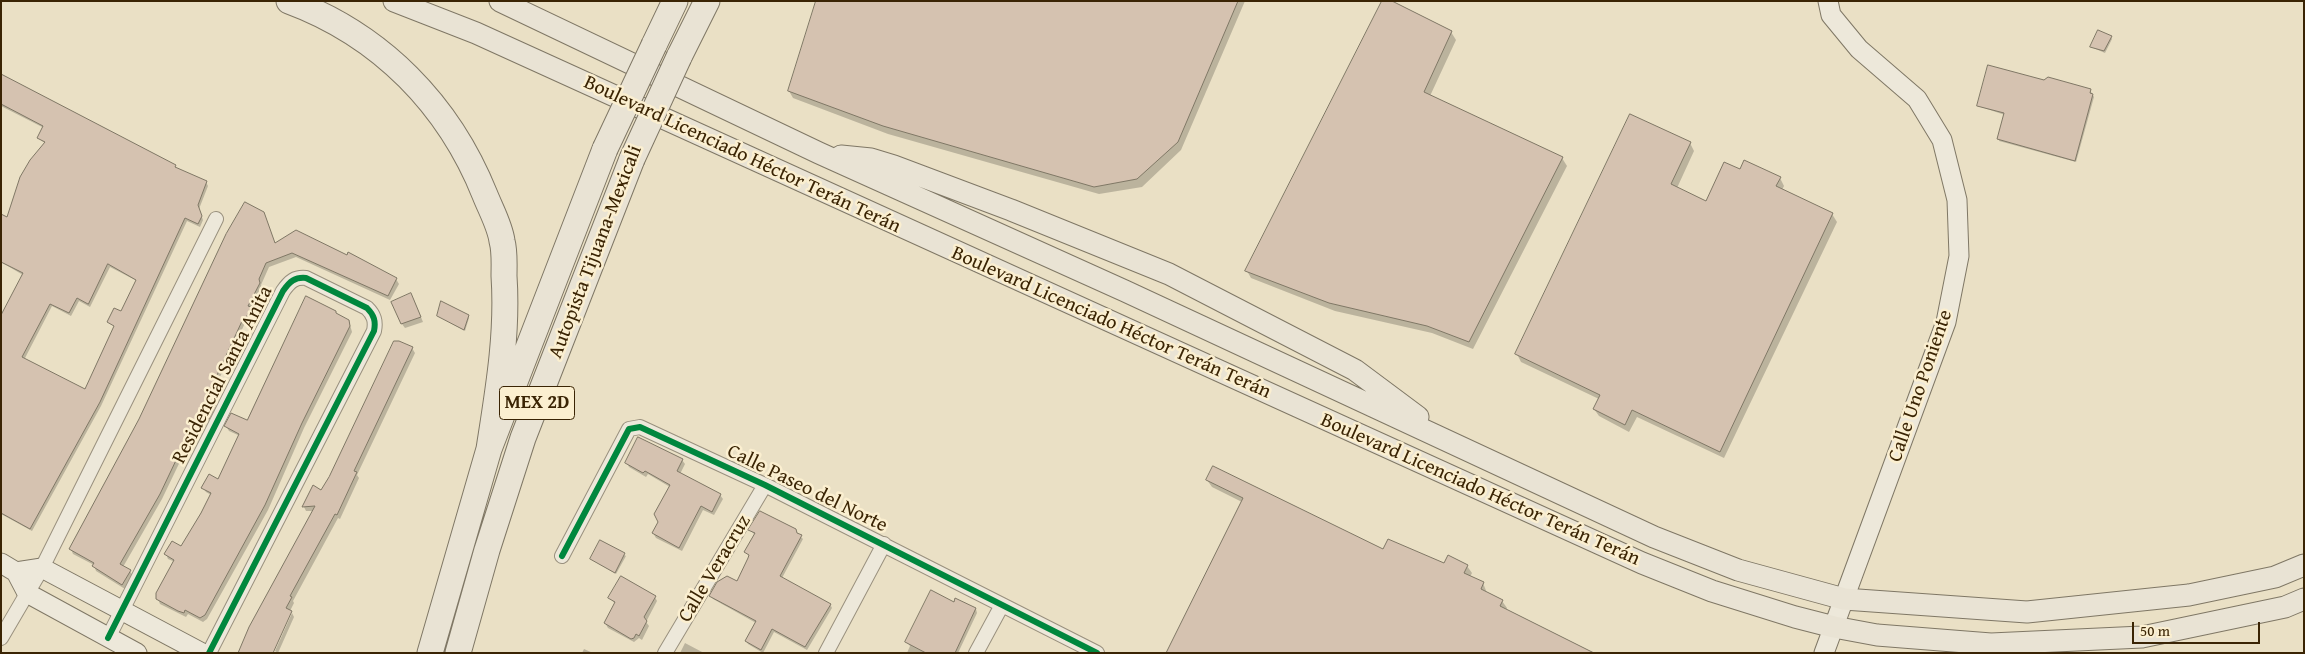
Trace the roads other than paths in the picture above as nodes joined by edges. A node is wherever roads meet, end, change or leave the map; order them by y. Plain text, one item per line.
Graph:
1 (289, 1) edge
2 (394, 1) edge
3 (500, 1) edge
4 (675, 1) edge
5 (707, 1) edge
6 (1828, 1) edge
7 (819, 153) junction
8 (216, 220) dead end
9 (1452, 443) junction
10 (489, 449) junction
11 (765, 485) junction
12 (884, 544) junction
13 (562, 556) dead end
14 (2304, 565) edge
15 (9, 567) edge
16 (42, 568) junction
17 (27, 593) junction
18 (1844, 599) junction
19 (1002, 605) junction
20 (2297, 605) edge
21 (123, 611) junction
22 (1834, 627) junction
23 (1, 638) edge
24 (108, 638) junction
25 (137, 653) edge
26 (202, 653) edge
27 (209, 653) edge
28 (430, 653) edge
29 (458, 653) edge
30 (666, 653) edge
31 (826, 653) edge
32 (976, 653) edge
33 (1097, 653) edge
34 (1824, 653) edge

1 - 10 highway
2 - 22 main road, Boulevard Licenciado Héctor Terán Terán
3 - 7 main road, Boulevard Licenciado Héctor Terán Terán
4 - 10 highway, Autopista Tijuana-Mexicali / MEX 2D, bridge
5 - 29 highway, Autopista Tijuana-Mexicali / MEX 2D, bridge
6 - 18 main road, Calle Uno Poniente
7 - 9 main road, Boulevard Licenciado Héctor Terán Terán
7 - 9 main road
8 - 16 street
9 - 18 main road, Boulevard Licenciado Héctor Terán Terán
10 - 28 highway, Autopista Tijuana-Mexicali / MEX 2D
11 - 12 street, Calle Paseo del Norte
11 - 13 street, Calle Paseo del Norte
11 - 30 street, Calle Veracruz
12 - 19 street, Calle Paseo del Norte
12 - 31 street
14 - 18 main road, Boulevard Licenciado Héctor Terán Terán
15 - 16 main road
15 - 17 main road
16 - 17 street
16 - 21 main road
17 - 23 street
17 - 24 main road
18 - 22 main road, Calle Uno Poniente
19 - 32 street
19 - 33 street, Calle Paseo del Norte
20 - 22 main road, Boulevard Licenciado Héctor Terán Terán
21 - 24 street, Residencial Santa Anita
21 - 26 main road
21 - 27 street, Residencial Santa Anita
22 - 34 main road, Calle Uno Poniente
24 - 25 main road

